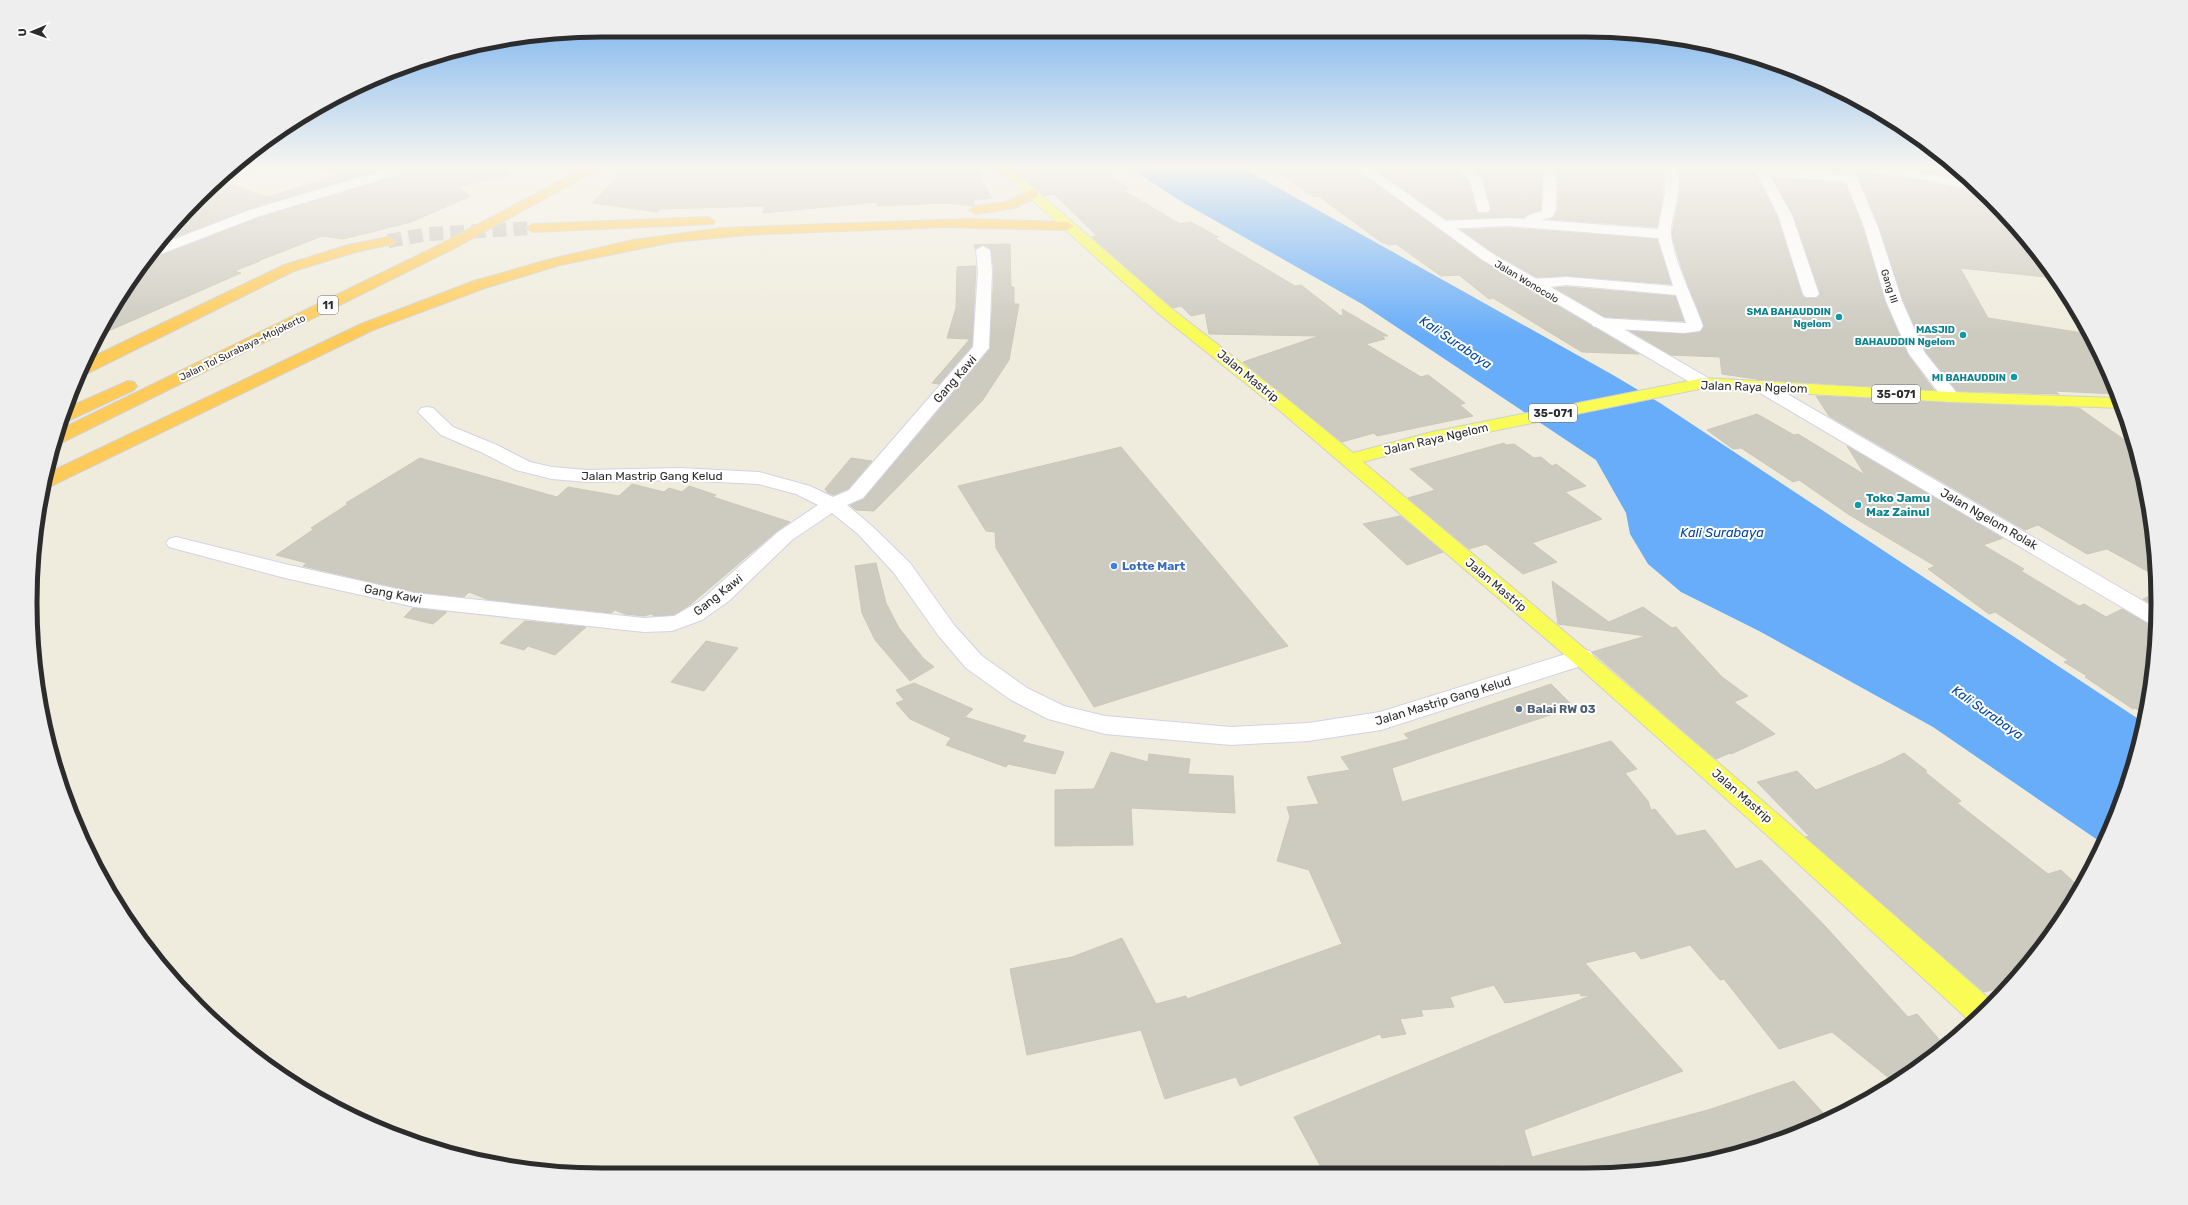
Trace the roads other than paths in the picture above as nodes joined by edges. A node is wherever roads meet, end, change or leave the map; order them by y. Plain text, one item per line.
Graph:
1 (231, 222) edge
2 (465, 222) edge
3 (492, 222) edge
4 (678, 222) edge
5 (966, 222) edge
6 (1013, 222) edge
7 (1063, 222) edge
8 (1439, 222) edge
9 (1490, 222) edge
10 (1503, 222) edge
11 (1666, 222) edge
12 (1786, 222) edge
13 (1869, 222) edge
14 (1531, 223) joint
15 (1443, 225) junction
16 (1067, 226) junction
17 (533, 228) tunnel mouth
18 (1664, 234) junction
19 (388, 241) tunnel mouth
20 (162, 249) edge
21 (984, 250) dead end
22 (1533, 284) junction
23 (1682, 291) junction
24 (1811, 294) dead end
25 (1599, 323) junction
26 (186, 358) dead end
27 (89, 366) edge
28 (143, 379) dead end
29 (1704, 383) junction
30 (1761, 386) junction
31 (1951, 397) junction
32 (2114, 403) edge
33 (426, 412) dead end
34 (70, 413) edge
35 (63, 435) edge
36 (1350, 460) junction
37 (51, 479) edge
38 (833, 504) junction
39 (176, 543) dead end
40 (2151, 614) edge
41 (1582, 657) junction
42 (1978, 1009) edge

1 - 20 street
2 - 26 highway, Jalan Tol Surabaya–Mojokerto / 11
3 - 35 highway, Jalan Tol Surabaya–Mojokerto / 11
4 - 17 highway
5 - 37 highway
6 - 16 highway
7 - 16 main road, Jalan Mastrip
8 - 15 street, Jalan Wonocolo
9 - 15 street
10 - 14 street
11 - 18 street
12 - 24 street
13 - 31 street, Gang III
14 - 18 street
15 - 22 street, Jalan Wonocolo
16 - 36 main road, Jalan Mastrip
18 - 23 street
19 - 27 highway
21 - 38 street, Gang Kawi
22 - 23 street
22 - 25 street, Jalan Wonocolo
23 - 25 street
25 - 29 street, Jalan Wonocolo
28 - 34 highway
29 - 30 main road, Jalan Raya Ngelom / 35-071
29 - 36 main road, Jalan Raya Ngelom / 35-071
30 - 31 main road, Jalan Raya Ngelom / 35-071
30 - 40 street, Jalan Ngelom Rolak
31 - 32 main road, Jalan Raya Ngelom / 35-071
33 - 38 street, Jalan Mastrip Gang Kelud
36 - 41 main road, Jalan Mastrip
38 - 39 street, Gang Kawi
38 - 41 street, Jalan Mastrip Gang Kelud
41 - 42 main road, Jalan Mastrip

